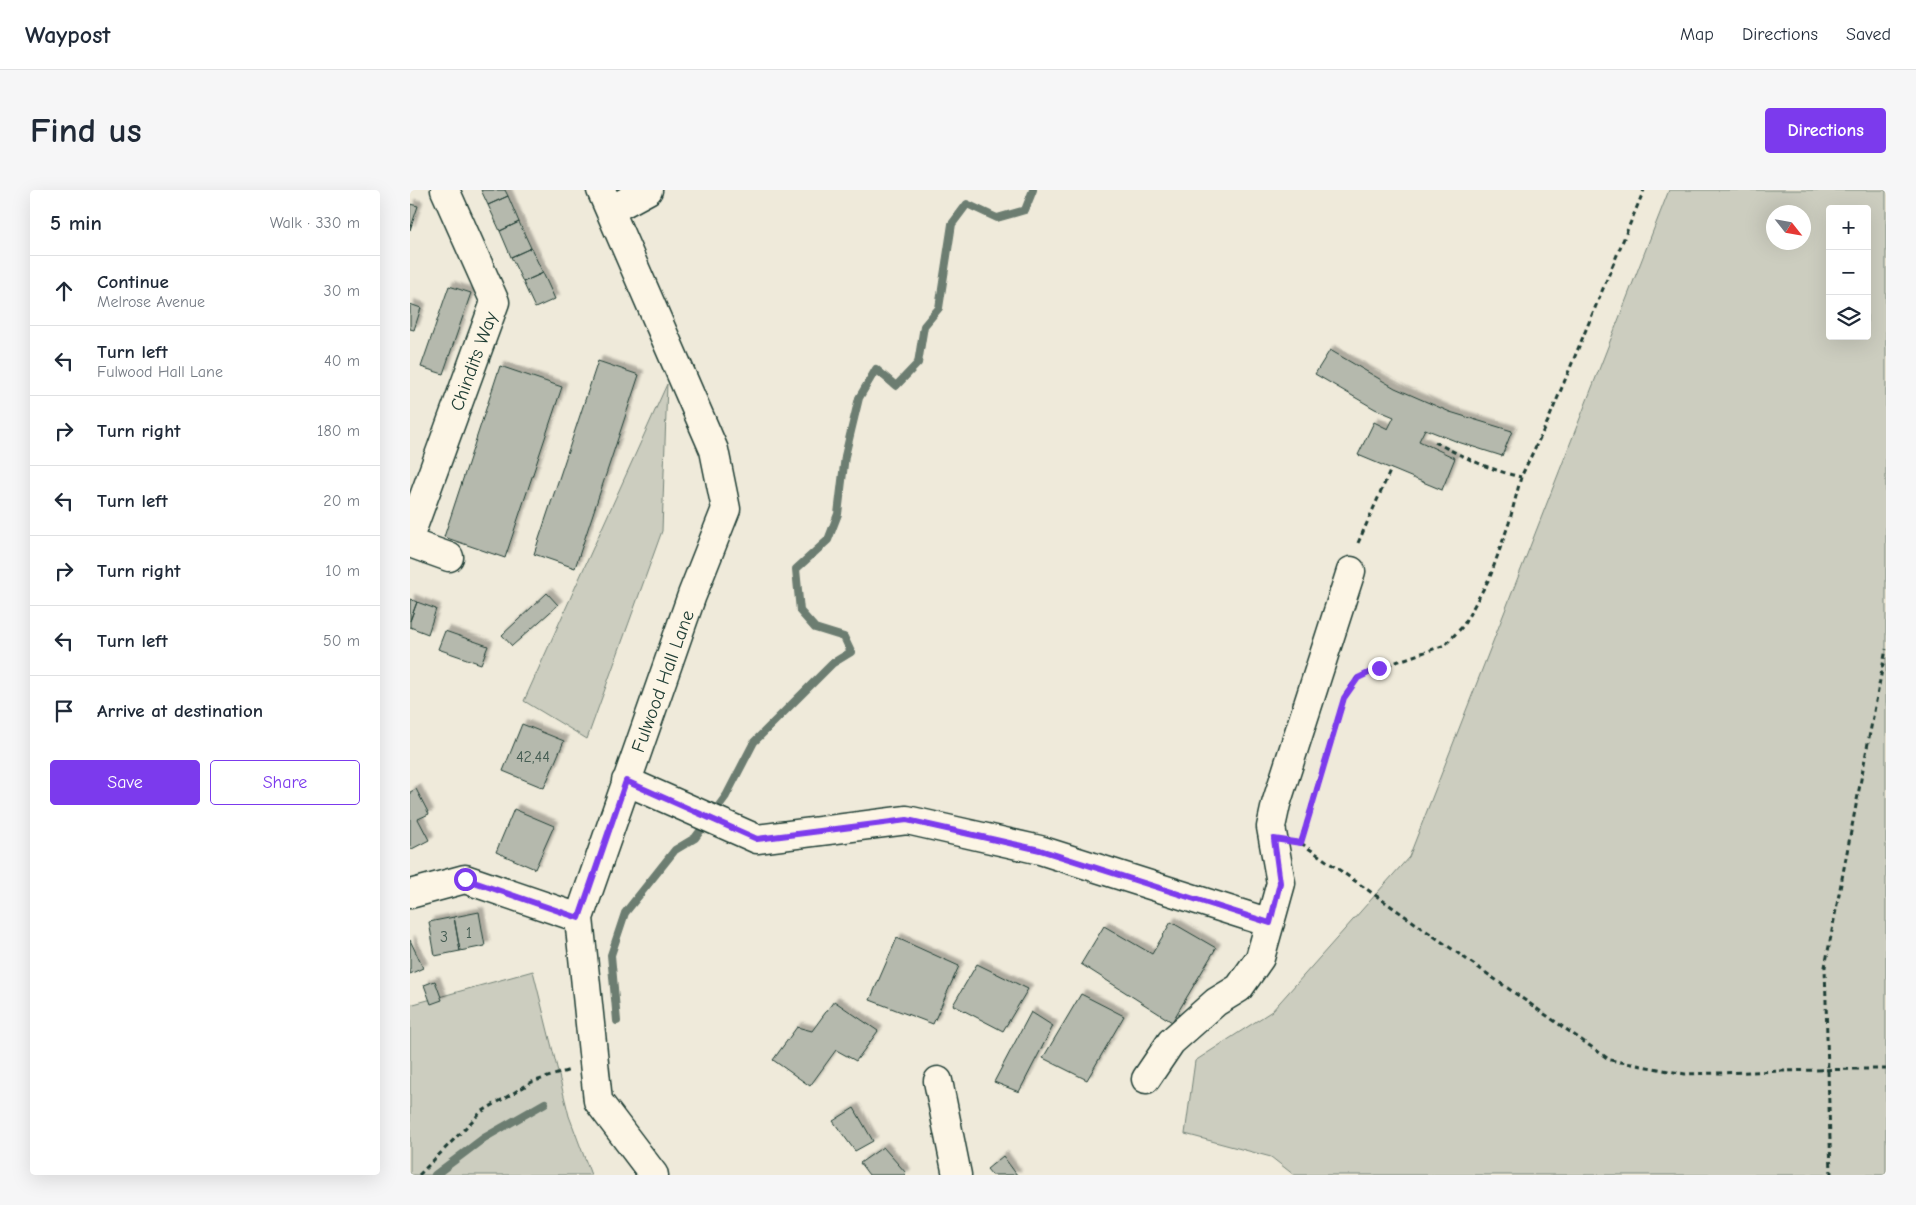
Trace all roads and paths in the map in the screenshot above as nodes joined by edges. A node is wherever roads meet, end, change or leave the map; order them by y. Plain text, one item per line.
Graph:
1 (446, 190) edge
2 (648, 190) edge
3 (1644, 190) edge
4 (606, 200) edge
5 (1436, 442) dead end
6 (1391, 469) dead end
7 (1521, 477) junction
8 (410, 535) edge
9 (410, 543) edge
10 (1358, 543) dead end
11 (449, 556) dead end
12 (1351, 571) dead end
13 (1886, 649) edge
14 (626, 781) junction
15 (1274, 839) junction
16 (1301, 843) junction
17 (410, 894) edge
18 (579, 918) junction
19 (1270, 923) junction
20 (594, 1062) junction
21 (1886, 1069) edge
22 (1146, 1080) dead end
23 (938, 1081) dead end
24 (419, 1175) edge
25 (654, 1175) edge
26 (957, 1175) edge
27 (1831, 1175) edge

1 - 8 street, Chindits Way
2 - 4 street
3 - 7 path
4 - 14 street, Fulwood Hall Lane
5 - 7 path
6 - 10 path
7 - 16 path
9 - 11 street
12 - 15 street
13 - 27 path
14 - 18 street, Fulwood Hall Lane
14 - 19 street
15 - 16 path
15 - 19 street
16 - 21 path, bridge
17 - 18 street
18 - 20 street, Fulwood Hall Lane
19 - 22 street
20 - 24 path
20 - 25 street, Fulwood Hall Lane
23 - 26 street

